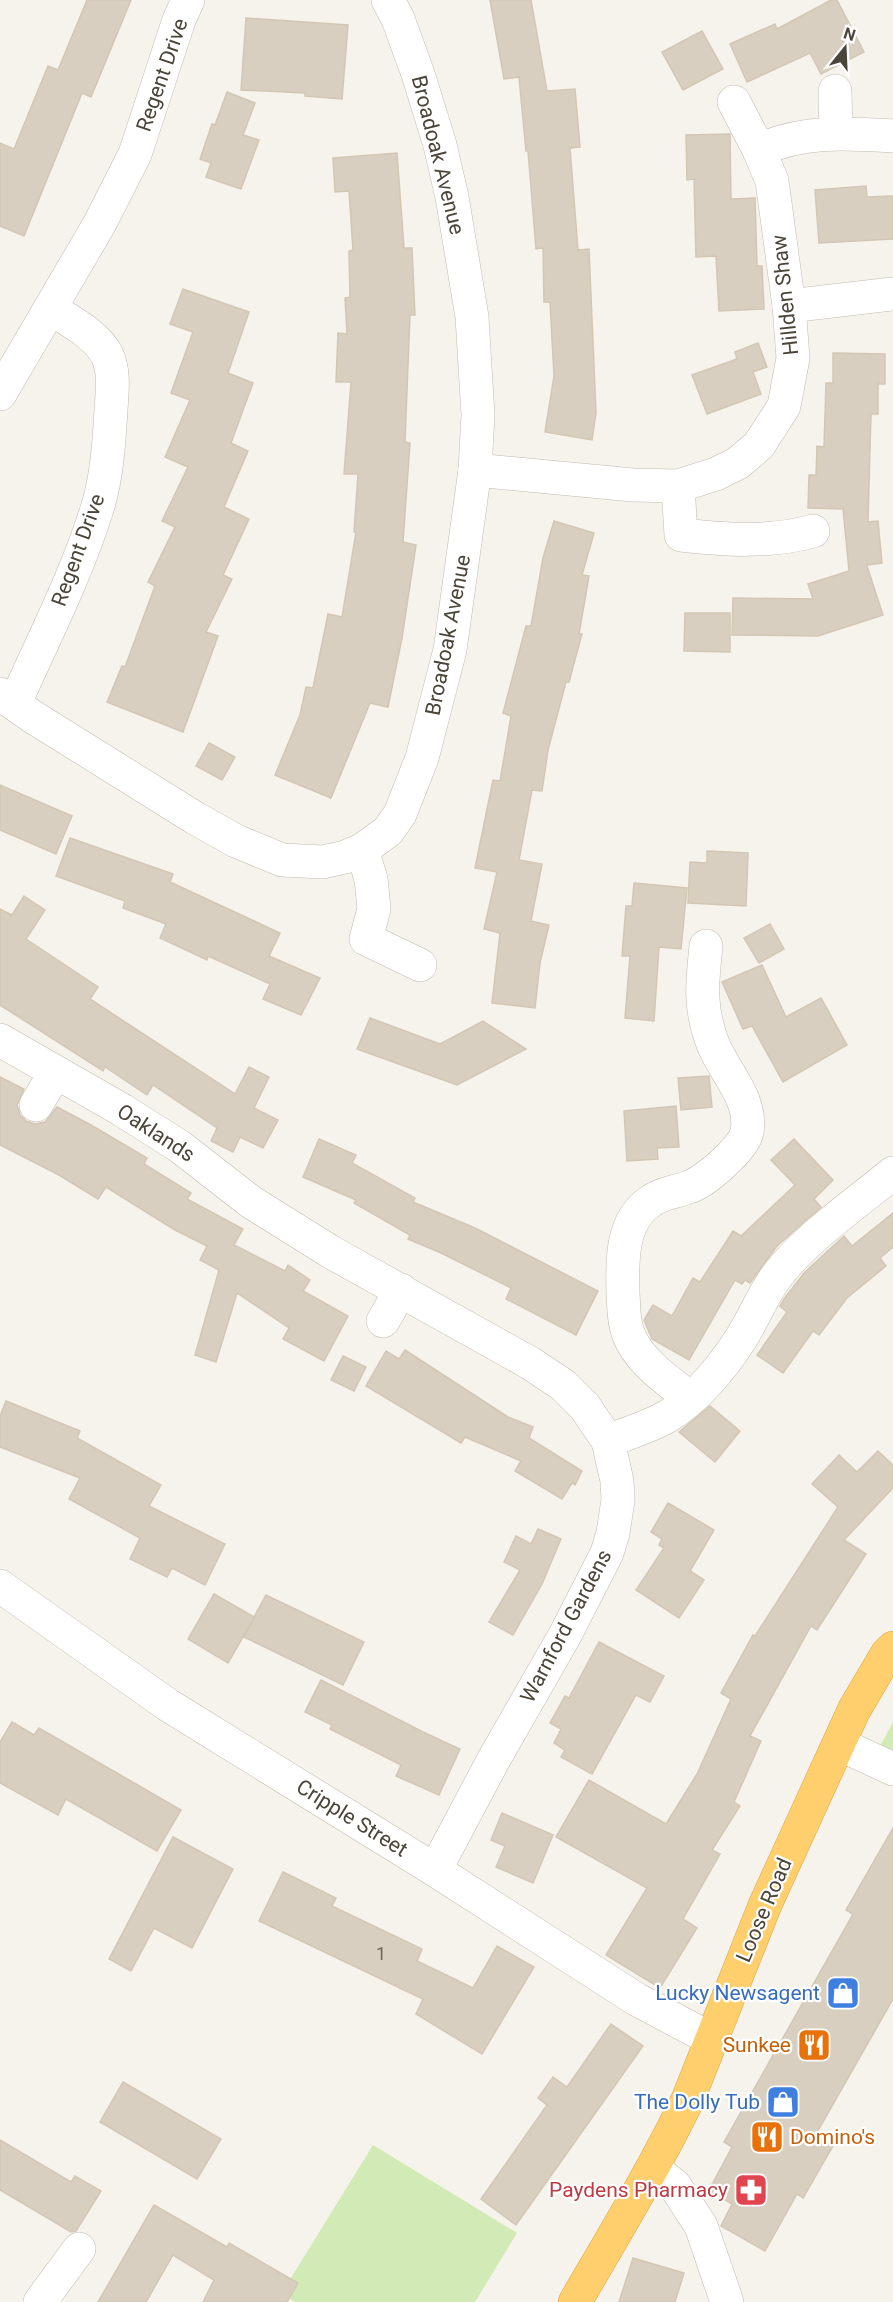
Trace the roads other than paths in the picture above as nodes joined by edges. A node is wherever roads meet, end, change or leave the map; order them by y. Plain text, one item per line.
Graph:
1 (188, 0) edge
2 (388, 0) edge
3 (835, 92) dead end
4 (734, 102) dead end
5 (836, 132) junction
6 (893, 136) edge
7 (759, 150) junction
8 (893, 294) edge
9 (789, 306) junction
10 (51, 309) junction
11 (0, 394) edge
12 (476, 470) junction
13 (678, 486) junction
14 (813, 531) dead end
15 (7, 699) edge
16 (362, 850) junction
17 (705, 946) dead end
18 (420, 965) dead end
19 (0, 1040) edge
20 (55, 1073) junction
21 (36, 1105) dead end
22 (893, 1173) edge
23 (251, 1202) joint
24 (401, 1290) junction
25 (383, 1322) dead end
26 (690, 1398) junction
27 (608, 1441) junction
28 (0, 1586) edge
29 (893, 1648) edge
30 (839, 1743) junction
31 (893, 1769) edge
32 (435, 1870) junction
33 (711, 2039) junction
34 (653, 2168) junction
35 (79, 2249) dead end
36 (40, 2302) edge
37 (575, 2302) edge
38 (727, 2302) edge

1 - 10 street, Regent Drive
2 - 12 street, Broadoak Avenue
3 - 5 street
4 - 7 street, Hillden Shaw
5 - 6 street
5 - 7 street
7 - 9 street, Hillden Shaw
8 - 9 street
9 - 13 street, Hillden Shaw
10 - 11 street, Regent Drive
10 - 15 street, Regent Drive
12 - 13 street, Hillden Shaw
12 - 16 street, Broadoak Avenue
13 - 14 street
15 - 16 street, Broadoak Avenue
16 - 18 street
17 - 26 street
19 - 20 street, Oaklands
20 - 21 street
20 - 23 street, Oaklands
22 - 26 street
23 - 24 street, Warnford Gardens
24 - 25 street
24 - 27 street, Warnford Gardens
26 - 27 street
27 - 32 street, Warnford Gardens
28 - 32 street, Cripple Street
29 - 30 highway, Loose Road
30 - 31 street
30 - 33 highway, Loose Road
32 - 33 street, Cripple Street
33 - 34 highway, Loose Road
34 - 37 highway, Loose Road
34 - 38 street
35 - 36 street

